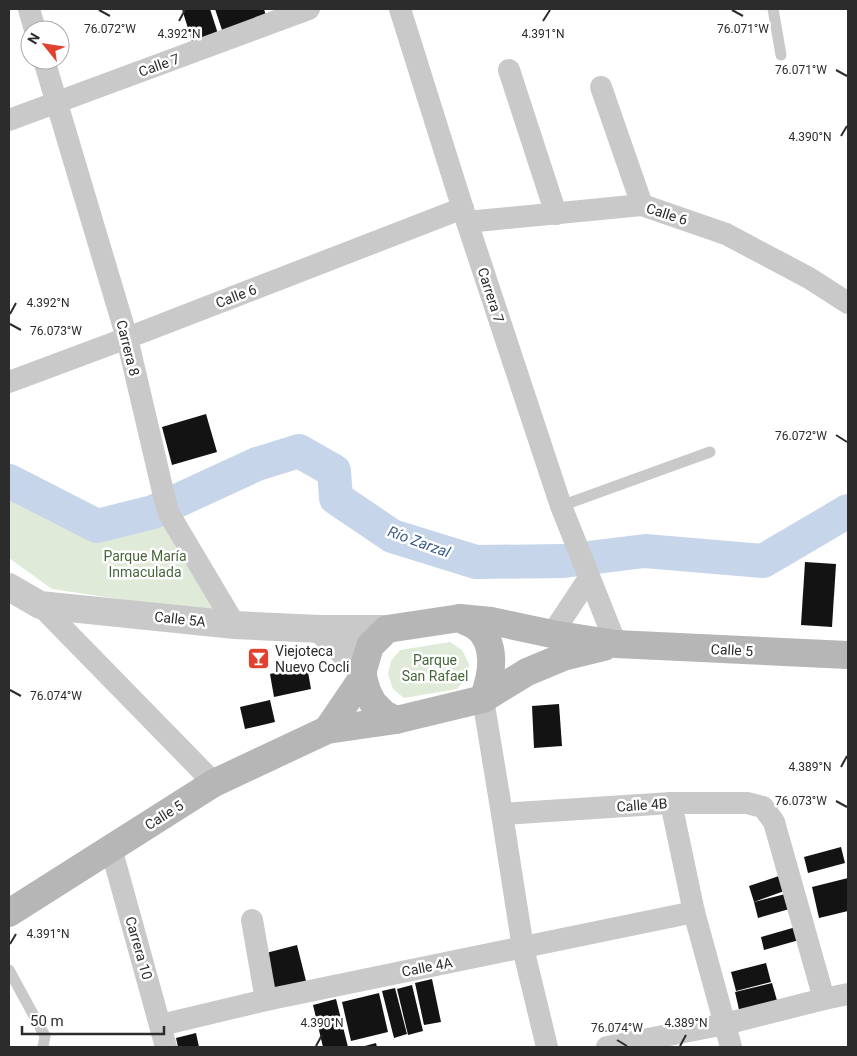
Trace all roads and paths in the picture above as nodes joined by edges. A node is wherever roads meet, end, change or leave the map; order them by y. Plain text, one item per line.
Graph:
1 (309, 9) edge
2 (400, 9) edge
3 (773, 9) edge
4 (781, 54) dead end
5 (47, 70) edge
6 (509, 70) dead end
7 (601, 87) dead end
8 (57, 102) junction
9 (9, 120) edge
10 (642, 205) junction
11 (556, 214) junction
12 (465, 215) junction
13 (848, 303) edge
14 (127, 338) junction
15 (9, 382) edge
16 (710, 452) dead end
17 (561, 506) junction
18 (588, 574) junction
19 (9, 587) edge
20 (40, 605) junction
21 (460, 618) junction
22 (235, 625) junction
23 (320, 629) junction
24 (387, 629) junction
25 (552, 634) junction
26 (616, 644) junction
27 (848, 655) edge
28 (363, 673) junction
29 (482, 699) junction
30 (396, 720) junction
31 (328, 730) junction
32 (214, 783) junction
33 (671, 803) junction
34 (502, 814) junction
35 (111, 848) junction
36 (694, 912) junction
37 (9, 913) edge
38 (252, 920) dead end
39 (523, 948) junction
40 (9, 970) edge
41 (848, 994) edge
42 (824, 999) junction
43 (266, 1000) junction
44 (725, 1024) junction
45 (161, 1025) junction
46 (43, 1047) edge
47 (166, 1047) edge
48 (547, 1047) edge
49 (607, 1047) edge
50 (732, 1047) edge

1 - 8 street, Calle 7
2 - 12 street, Carrera 7
3 - 4 lane
5 - 8 street, Carrera 8
6 - 11 street
7 - 10 street
8 - 9 street, Calle 7
8 - 14 street, Carrera 8
10 - 11 street, Calle 6
10 - 13 street, Calle 6
11 - 12 street, Calle 6
12 - 14 street, Calle 6
12 - 17 street, Carrera 7
14 - 15 street, Calle 6
14 - 22 street, Carrera 8
16 - 17 lane
17 - 18 street, Carrera 7
18 - 25 street
18 - 26 street, Carrera 7
19 - 20 street
20 - 22 street, Calle 5A
20 - 32 street
21 - 24 main road
21 - 25 main road, Calle 5
21 - 29 main road
22 - 23 street, Calle 5A
23 - 24 street, Calle 5A
23 - 28 street
24 - 28 main road
25 - 26 main road, Calle 5
26 - 27 main road, Calle 5
26 - 29 main road, Calle 5
28 - 30 main road
28 - 31 main road
29 - 30 main road
29 - 34 street
30 - 31 main road, Calle 5
31 - 32 main road, Calle 5
32 - 35 main road, Calle 5
33 - 34 street, Calle 4B
33 - 36 street
33 - 42 street, Calle 4B
34 - 39 street
35 - 37 main road, Calle 5
35 - 45 street, Carrera 10
36 - 39 street, Calle 4A
36 - 44 street
38 - 43 street
39 - 43 street, Calle 4A
39 - 48 street
40 - 46 lane
41 - 42 street
42 - 44 street
43 - 45 street, Calle 4A
44 - 49 street
44 - 50 street
45 - 47 street, Carrera 10

